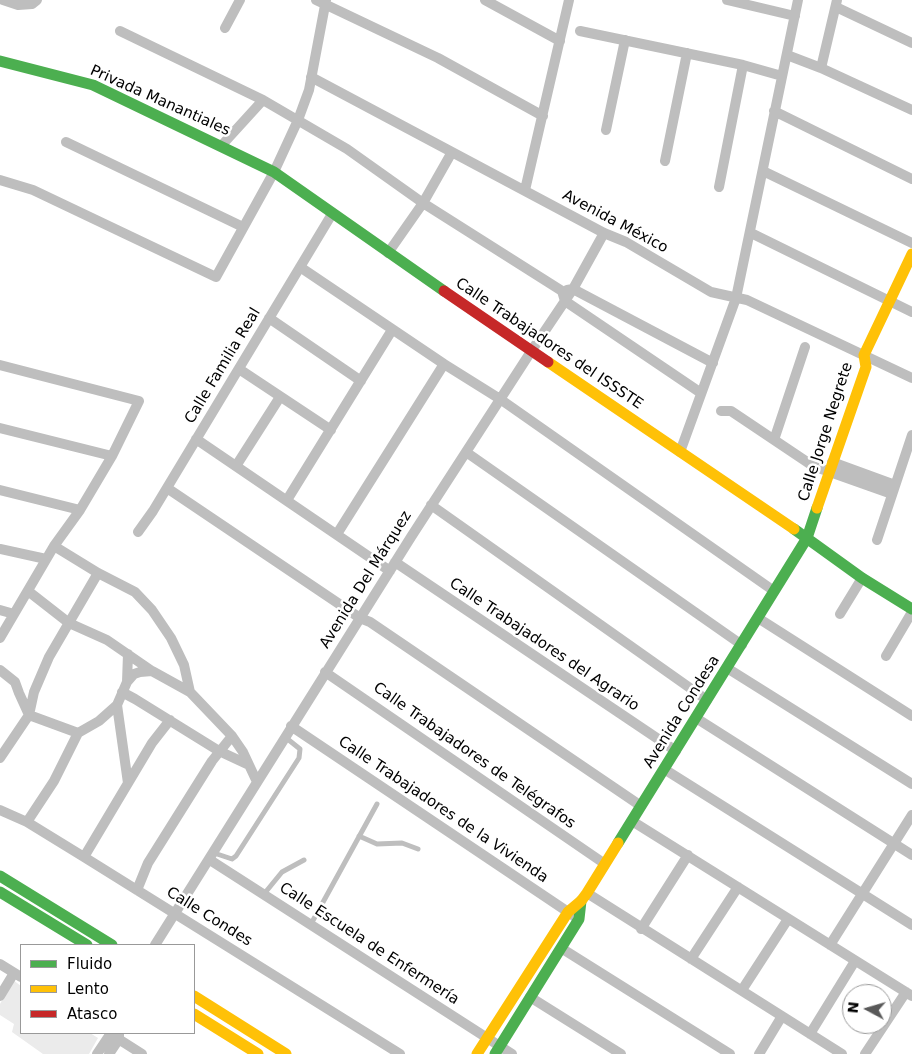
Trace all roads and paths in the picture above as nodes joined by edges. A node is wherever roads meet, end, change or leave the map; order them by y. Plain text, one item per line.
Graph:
1 (3, 0) edge
2 (37, 0) edge
3 (240, 0) edge
4 (485, 0) edge
5 (569, 0) edge
6 (727, 0) edge
7 (798, 0) edge
8 (322, 2) edge
9 (836, 4) edge
10 (795, 16) junction
11 (225, 28) dead end
12 (120, 31) dead end
13 (580, 31) dead end
14 (625, 40) junction
15 (560, 41) junction
16 (912, 43) edge
17 (687, 53) junction
18 (787, 55) junction
19 (0, 61) edge
20 (743, 65) junction
21 (821, 68) junction
22 (782, 76) junction
23 (311, 77) junction
24 (263, 100) junction
25 (912, 110) edge
26 (774, 111) junction
27 (543, 116) junction
28 (298, 120) junction
29 (606, 130) dead end
30 (66, 142) dead end
31 (222, 146) junction
32 (452, 152) junction
33 (665, 160) dead end
34 (763, 171) junction
35 (274, 172) junction
36 (912, 179) edge
37 (0, 180) edge
38 (719, 187) dead end
39 (525, 190) junction
40 (423, 203) junction
41 (332, 214) junction
42 (243, 227) junction
43 (604, 233) junction
44 (751, 233) junction
45 (912, 243) edge
46 (388, 253) junction
47 (912, 254) edge
48 (300, 267) junction
49 (573, 289) junction
50 (562, 291) junction
51 (736, 298) junction
52 (565, 301) junction
53 (889, 301) junction
54 (912, 312) edge
55 (269, 318) junction
56 (392, 330) junction
57 (805, 347) dead end
58 (532, 350) junction
59 (864, 355) junction
60 (713, 363) junction
61 (0, 364) edge
62 (444, 364) junction
63 (239, 369) junction
64 (912, 378) edge
65 (361, 381) junction
66 (701, 394) junction
67 (280, 396) junction
68 (500, 399) junction
69 (721, 411) dead end
70 (0, 428) edge
71 (331, 430) junction
72 (912, 435) edge
73 (196, 440) junction
74 (774, 440) junction
75 (466, 452) junction
76 (680, 452) junction
77 (112, 456) junction
78 (236, 466) junction
79 (830, 467) junction
80 (166, 488) junction
81 (894, 489) junction
82 (0, 490) edge
83 (287, 500) junction
84 (431, 505) junction
85 (80, 510) junction
86 (138, 532) dead end
87 (337, 534) junction
88 (807, 538) junction
89 (877, 540) dead end
90 (54, 546) junction
91 (0, 549) edge
92 (46, 559) junction
93 (392, 567) junction
94 (98, 573) junction
95 (862, 578) junction
96 (28, 590) junction
97 (774, 591) junction
98 (0, 610) edge
99 (912, 611) edge
100 (14, 614) junction
101 (840, 614) dead end
102 (360, 618) junction
103 (758, 618) junction
104 (69, 623) junction
105 (0, 638) edge
106 (742, 644) junction
107 (128, 654) junction
108 (886, 656) dead end
109 (727, 668) junction
110 (0, 670) edge
111 (152, 671) junction
112 (325, 672) junction
113 (126, 682) junction
114 (122, 692) junction
115 (190, 692) junction
116 (707, 700) junction
117 (117, 705) junction
118 (29, 715) junction
119 (912, 716) edge
120 (696, 718) junction
121 (170, 720) junction
122 (291, 726) junction
123 (78, 733) junction
124 (232, 736) junction
125 (285, 737) junction
126 (219, 751) junction
127 (676, 751) junction
128 (0, 758) edge
129 (249, 765) junction
130 (664, 769) junction
131 (128, 782) junction
132 (257, 782) junction
133 (912, 784) edge
134 (377, 804) dead end
135 (641, 806) junction
136 (0, 810) edge
137 (912, 815) edge
138 (632, 821) junction
139 (27, 822) junction
140 (359, 836) junction
141 (894, 844) junction
142 (418, 849) dead end
143 (688, 855) junction
144 (912, 855) edge
145 (84, 857) junction
146 (212, 857) junction
147 (304, 860) dead end
148 (605, 864) junction
149 (0, 876) edge
150 (738, 887) junction
151 (137, 890) junction
152 (0, 892) edge
153 (264, 894) junction
154 (863, 894) junction
155 (584, 897) junction
156 (174, 912) junction
157 (568, 912) junction
158 (579, 919) junction
159 (788, 919) junction
160 (312, 924) junction
161 (912, 925) edge
162 (641, 929) junction
163 (85, 944) edge
164 (110, 944) edge
165 (156, 944) edge
166 (830, 946) junction
167 (561, 948) junction
168 (691, 960) junction
169 (855, 961) junction
170 (0, 964) edge
171 (18, 975) edge
172 (742, 990) junction
173 (909, 994) edge
174 (0, 996) edge
175 (195, 997) edge
176 (530, 997) junction
177 (195, 1015) edge
178 (782, 1016) junction
179 (114, 1034) edge
180 (810, 1034) junction
181 (488, 1038) junction
182 (498, 1050) edge
183 (281, 1053) edge
184 (97, 1054) edge
185 (109, 1054) edge
186 (142, 1054) edge
187 (258, 1054) edge
188 (400, 1054) edge
189 (477, 1054) edge
190 (512, 1054) edge
191 (621, 1054) edge
192 (730, 1054) edge
193 (759, 1054) edge
194 (842, 1054) edge
195 (865, 1054) edge

1 - 2 street
3 - 11 street
4 - 15 street
5 - 15 street
6 - 10 street
7 - 10 street
8 - 23 street
8 - 27 street
9 - 16 street
9 - 21 street
10 - 18 street
12 - 24 street
13 - 14 street
14 - 17 street
14 - 29 street
15 - 27 street
17 - 20 street
17 - 33 street
18 - 21 street
18 - 22 street
19 - 31 street, Privada Manantiales
20 - 22 street
20 - 38 street
21 - 25 street
22 - 26 street
23 - 28 street
23 - 32 street, Avenida México
24 - 28 street
24 - 31 street
26 - 34 street
26 - 36 street
27 - 39 street
28 - 35 street
28 - 40 street
30 - 42 street
31 - 35 street, Privada Manantiales
32 - 39 street, Avenida México
32 - 40 street
34 - 44 street
34 - 45 street
35 - 41 street, Calle Trabajadores del ISSSTE
35 - 42 street
37 - 42 street
39 - 43 street, Avenida México
40 - 46 street
40 - 50 street
41 - 46 street, Calle Trabajadores del ISSSTE
41 - 48 street, Calle Familia Real
43 - 49 street, Avenida Del Márquez
43 - 51 street, Avenida México
44 - 51 street
44 - 53 street
46 - 58 street, Calle Trabajadores del ISSSTE
47 - 53 street, Calle Jorge Negrete
48 - 55 street, Calle Familia Real
48 - 56 street
49 - 50 street
49 - 52 street, Avenida Del Márquez
49 - 60 street
50 - 52 street
51 - 59 street, Avenida México
51 - 60 street
52 - 58 street, Avenida Del Márquez
52 - 66 street
53 - 54 street
53 - 59 street, Calle Jorge Negrete
55 - 63 street, Calle Familia Real
55 - 65 street
56 - 62 street
56 - 65 street
57 - 74 street
58 - 68 street, Avenida Del Márquez
58 - 76 street, Calle Trabajadores del ISSSTE
59 - 64 street, Avenida México
59 - 79 street, Calle Jorge Negrete
60 - 66 street
61 - 77 street
62 - 68 street
62 - 87 street
63 - 67 street
63 - 73 street, Calle Familia Real
65 - 71 street
66 - 76 street
67 - 71 street
67 - 78 street
68 - 75 street, Avenida Del Márquez
68 - 97 street
69 - 74 street
70 - 77 street
71 - 83 street
72 - 81 street
73 - 78 street, Calle Trabajadores del Agrario
73 - 80 street, Calle Familia Real
74 - 79 street
75 - 84 street, Avenida Del Márquez
75 - 106 street
76 - 88 street, Calle Trabajadores del ISSSTE
77 - 85 street
78 - 83 street, Calle Trabajadores del Agrario
79 - 81 street
79 - 88 street, Calle Jorge Negrete
80 - 86 street, Calle Familia Real
80 - 102 street
81 - 89 street
82 - 85 street
83 - 87 street, Calle Trabajadores del Agrario
84 - 93 street, Avenida Del Márquez
84 - 116 street
85 - 90 street
87 - 93 street, Calle Trabajadores del Agrario
88 - 95 street, Calle Trabajadores del ISSSTE
88 - 97 street, Avenida Condesa
90 - 92 street
90 - 94 street
91 - 92 street
92 - 96 street
93 - 102 street, Avenida Del Márquez
93 - 127 street, Calle Trabajadores del Agrario
94 - 104 street
94 - 115 street
95 - 99 street, Calle Trabajadores del ISSSTE
95 - 101 street
96 - 100 street
96 - 104 street
97 - 103 street, Avenida Condesa
98 - 100 street
99 - 108 street
100 - 105 street
102 - 112 street, Avenida Del Márquez
102 - 135 street
103 - 106 street, Avenida Condesa
103 - 119 street
104 - 107 street
104 - 118 street
106 - 109 street, Avenida Condesa
107 - 111 street
107 - 113 street
109 - 116 street, Avenida Condesa
109 - 133 street
110 - 118 street
111 - 113 street
111 - 115 street
112 - 122 street, Avenida Del Márquez
112 - 148 street, Calle Trabajadores de Telégrafos
113 - 114 street
114 - 117 street
114 - 121 street
115 - 124 street
116 - 120 street, Avenida Condesa
117 - 123 street
117 - 131 street
118 - 123 street
118 - 128 street
120 - 127 street, Avenida Condesa
120 - 141 street
121 - 126 street
121 - 131 street
122 - 125 street, Avenida Del Márquez
122 - 157 street, Calle Trabajadores de la Vivienda
123 - 139 street
124 - 126 street
124 - 129 street
125 - 132 street, Avenida Del Márquez
125 - 146 lane
126 - 129 street
126 - 151 street
127 - 130 street, Avenida Condesa
129 - 132 street
130 - 135 street, Avenida Condesa
130 - 154 street
131 - 145 street
132 - 146 street, Avenida Del Márquez
134 - 140 lane
135 - 138 street, Avenida Condesa
136 - 139 street, Calle Condes
137 - 141 street
138 - 143 street
138 - 148 street, Avenida Condesa
139 - 145 street, Calle Condes
140 - 142 lane
140 - 160 lane
141 - 144 street
141 - 154 street
143 - 150 street
143 - 162 street
145 - 151 street, Calle Condes
146 - 153 street, Calle Escuela de Enfermería
146 - 156 street, Avenida Del Márquez
147 - 153 lane
148 - 155 street, Avenida Condesa
149 - 164 street
150 - 159 street
150 - 168 street
151 - 156 street, Calle Condes
152 - 163 street
153 - 160 street, Calle Escuela de Enfermería
154 - 161 street
154 - 166 street
155 - 157 street, Avenida Condesa
155 - 158 street, Avenida Condesa
155 - 162 street
156 - 165 street, Avenida Del Márquez
156 - 188 street, Calle Condes
157 - 158 street, Calle Trabajadores de la Vivienda
157 - 181 street, Avenida Condesa
158 - 167 street, Avenida Condesa
159 - 166 street
159 - 172 street
160 - 181 street, Calle Escuela de Enfermería
162 - 168 street
166 - 169 street
167 - 176 street, Avenida Condesa
167 - 192 street
168 - 172 street
169 - 173 street
169 - 180 street
170 - 171 street
171 - 174 street
172 - 178 street
173 - 195 street
175 - 183 street
176 - 182 street, Avenida Condesa
176 - 191 street
177 - 187 street
178 - 180 street
178 - 193 street
179 - 184 street
179 - 185 street
179 - 186 street
180 - 194 street
181 - 182 street, Calle Escuela de Enfermería
181 - 189 street, Avenida Condesa
182 - 190 street, Calle Escuela de Enfermería

